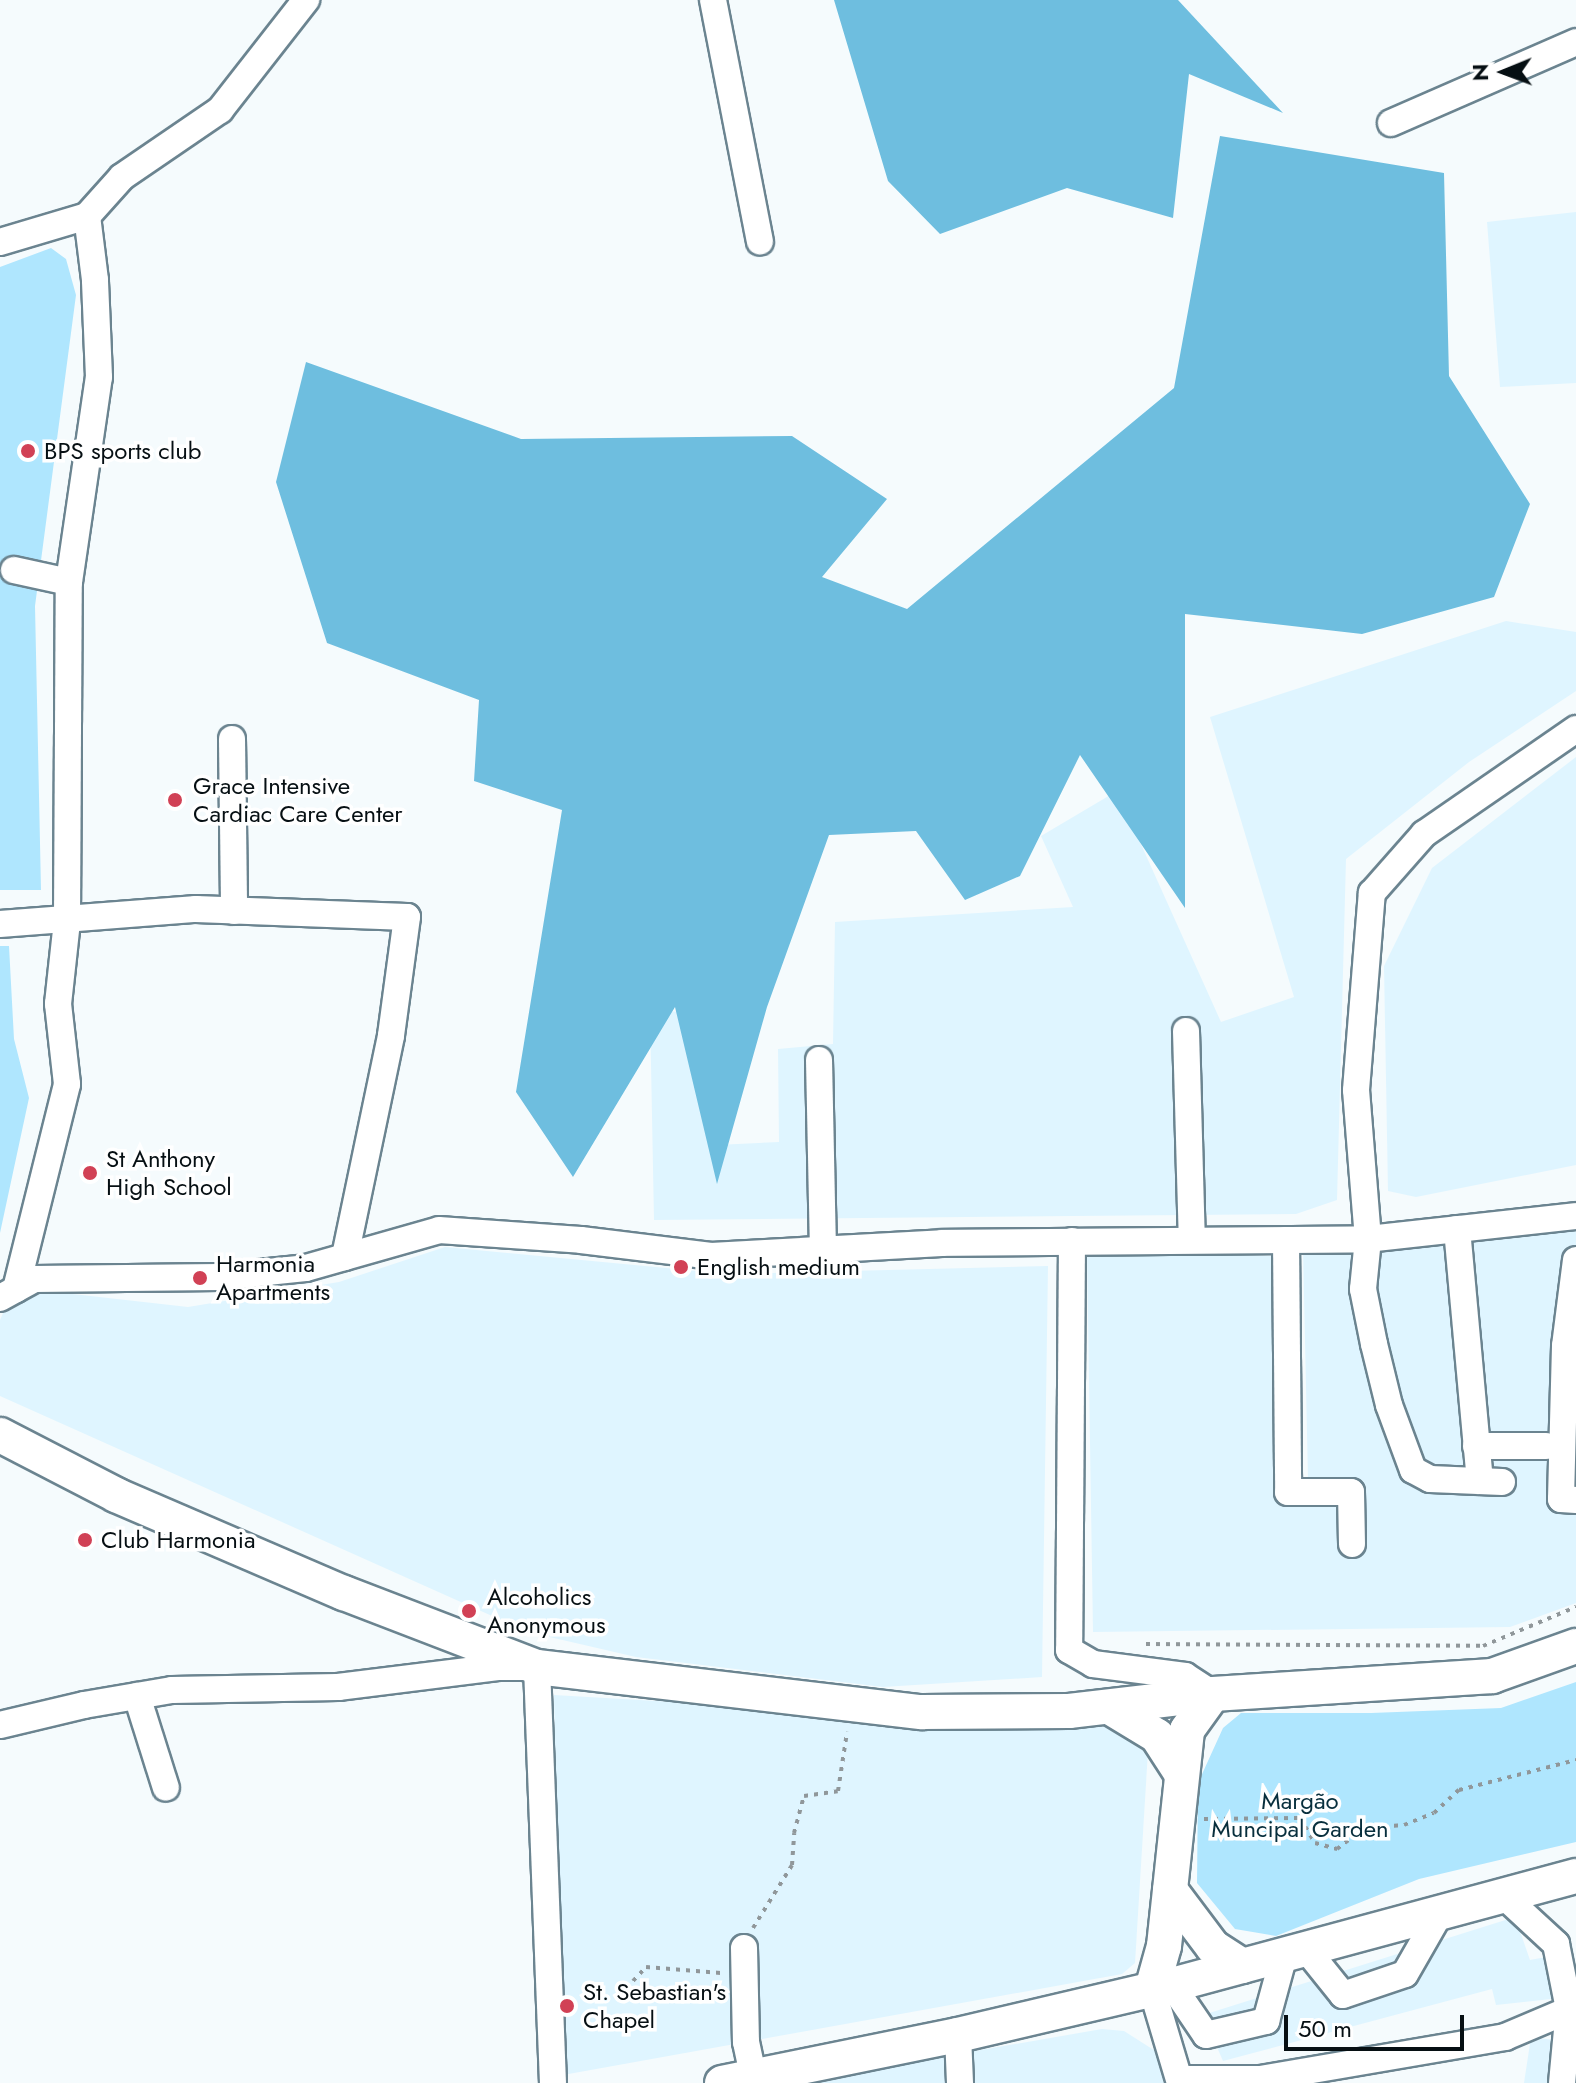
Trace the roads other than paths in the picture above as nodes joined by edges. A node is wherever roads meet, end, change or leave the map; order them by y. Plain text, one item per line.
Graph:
1 (306, 0) edge
2 (713, 0) edge
3 (1576, 42) edge
4 (1391, 123) dead end
5 (87, 216) junction
6 (760, 241) dead end
7 (0, 242) edge
8 (14, 570) dead end
9 (69, 582) junction
10 (1576, 729) edge
11 (232, 739) dead end
12 (234, 911) junction
13 (67, 921) junction
14 (0, 924) edge
15 (1186, 1031) dead end
16 (819, 1060) dead end
17 (1576, 1216) edge
18 (1457, 1229) junction
19 (1368, 1239) junction
20 (1192, 1240) junction
21 (1286, 1240) junction
22 (1072, 1241) junction
23 (823, 1250) junction
24 (345, 1257) junction
25 (1576, 1260) edge
26 (8, 1293) edge
27 (0, 1435) edge
28 (1476, 1446) junction
29 (1546, 1446) dead end
30 (1576, 1500) edge
31 (1352, 1544) dead end
32 (1576, 1646) edge
33 (537, 1667) junction
34 (1213, 1694) junction
35 (137, 1696) junction
36 (1111, 1708) junction
37 (0, 1725) edge
38 (1181, 1773) junction
39 (166, 1788) dead end
40 (1576, 1876) edge
41 (1170, 1890) junction
42 (1504, 1896) junction
43 (1440, 1913) junction
44 (1295, 1952) junction
45 (744, 1960) road end
46 (1242, 1966) junction
47 (1162, 1987) junction
48 (1573, 2008) edge
49 (958, 2035) junction
50 (738, 2080) edge
51 (1180, 2081) edge
52 (553, 2083) edge
53 (960, 2083) edge
54 (1562, 2083) edge

1 - 5 street
2 - 6 street
3 - 4 street
5 - 7 street
5 - 9 street
8 - 9 street
9 - 13 street
10 - 19 street
11 - 12 street
12 - 13 street
12 - 24 street
13 - 14 street
13 - 26 street
15 - 20 street
16 - 23 street
17 - 18 street
18 - 19 street
18 - 28 street
19 - 21 street
19 - 28 street
20 - 21 street
20 - 22 street
21 - 31 street
22 - 23 street
22 - 34 street
23 - 24 street
24 - 26 street
25 - 30 street
27 - 33 main road
28 - 29 street
32 - 34 main road
33 - 35 street
33 - 36 main road
33 - 52 street
34 - 36 main road
34 - 38 main road
35 - 37 street
35 - 39 street
36 - 38 main road
38 - 41 main road
40 - 42 main road
41 - 46 main road
41 - 47 main road
42 - 43 main road
42 - 48 street
43 - 44 main road
43 - 44 street
44 - 46 main road
44 - 47 street
45 - 50 street
46 - 47 main road
47 - 49 main road
47 - 51 street
48 - 51 street
48 - 54 street
49 - 50 main road
49 - 53 street

